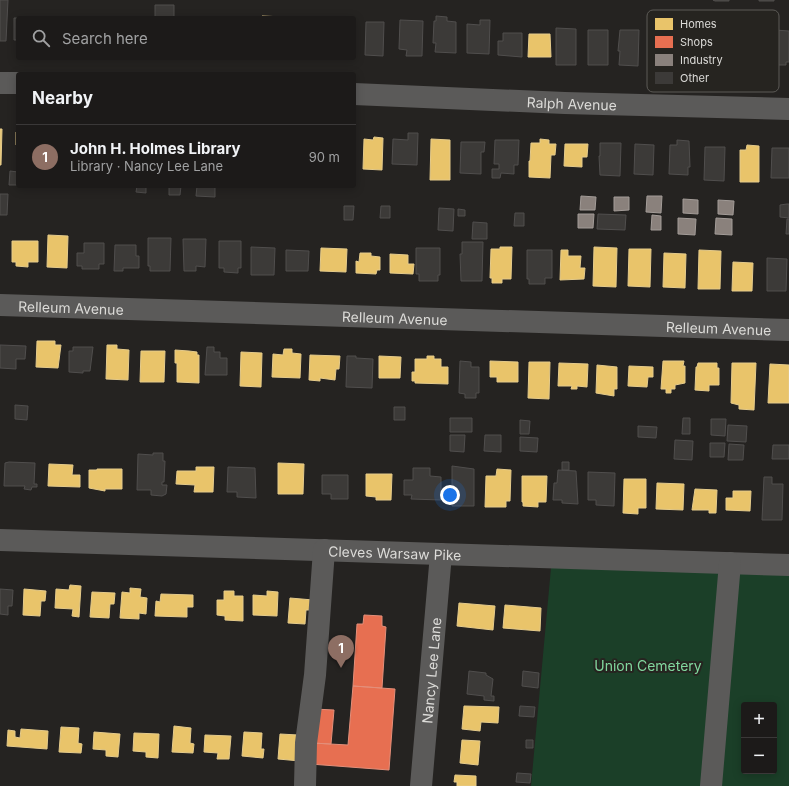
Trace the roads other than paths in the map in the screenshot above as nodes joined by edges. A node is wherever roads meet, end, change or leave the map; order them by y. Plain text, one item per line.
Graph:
1 (0, 83) edge
2 (16, 84) edge
3 (356, 94) edge
4 (789, 109) edge
5 (0, 305) edge
6 (789, 330) edge
7 (0, 540) edge
8 (324, 550) junction
9 (441, 554) junction
10 (730, 563) junction
11 (789, 565) edge
12 (305, 786) edge
13 (421, 786) edge
14 (711, 786) edge

1 - 2 street
3 - 4 street, Ralph Avenue
5 - 6 street, Relleum Avenue
7 - 8 street, Cleves Warsaw Pike
8 - 9 street, Cleves Warsaw Pike
8 - 12 street
9 - 10 street, Cleves Warsaw Pike
9 - 13 street, Nancy Lee Lane
10 - 11 street, Cleves Warsaw Pike
10 - 14 street

